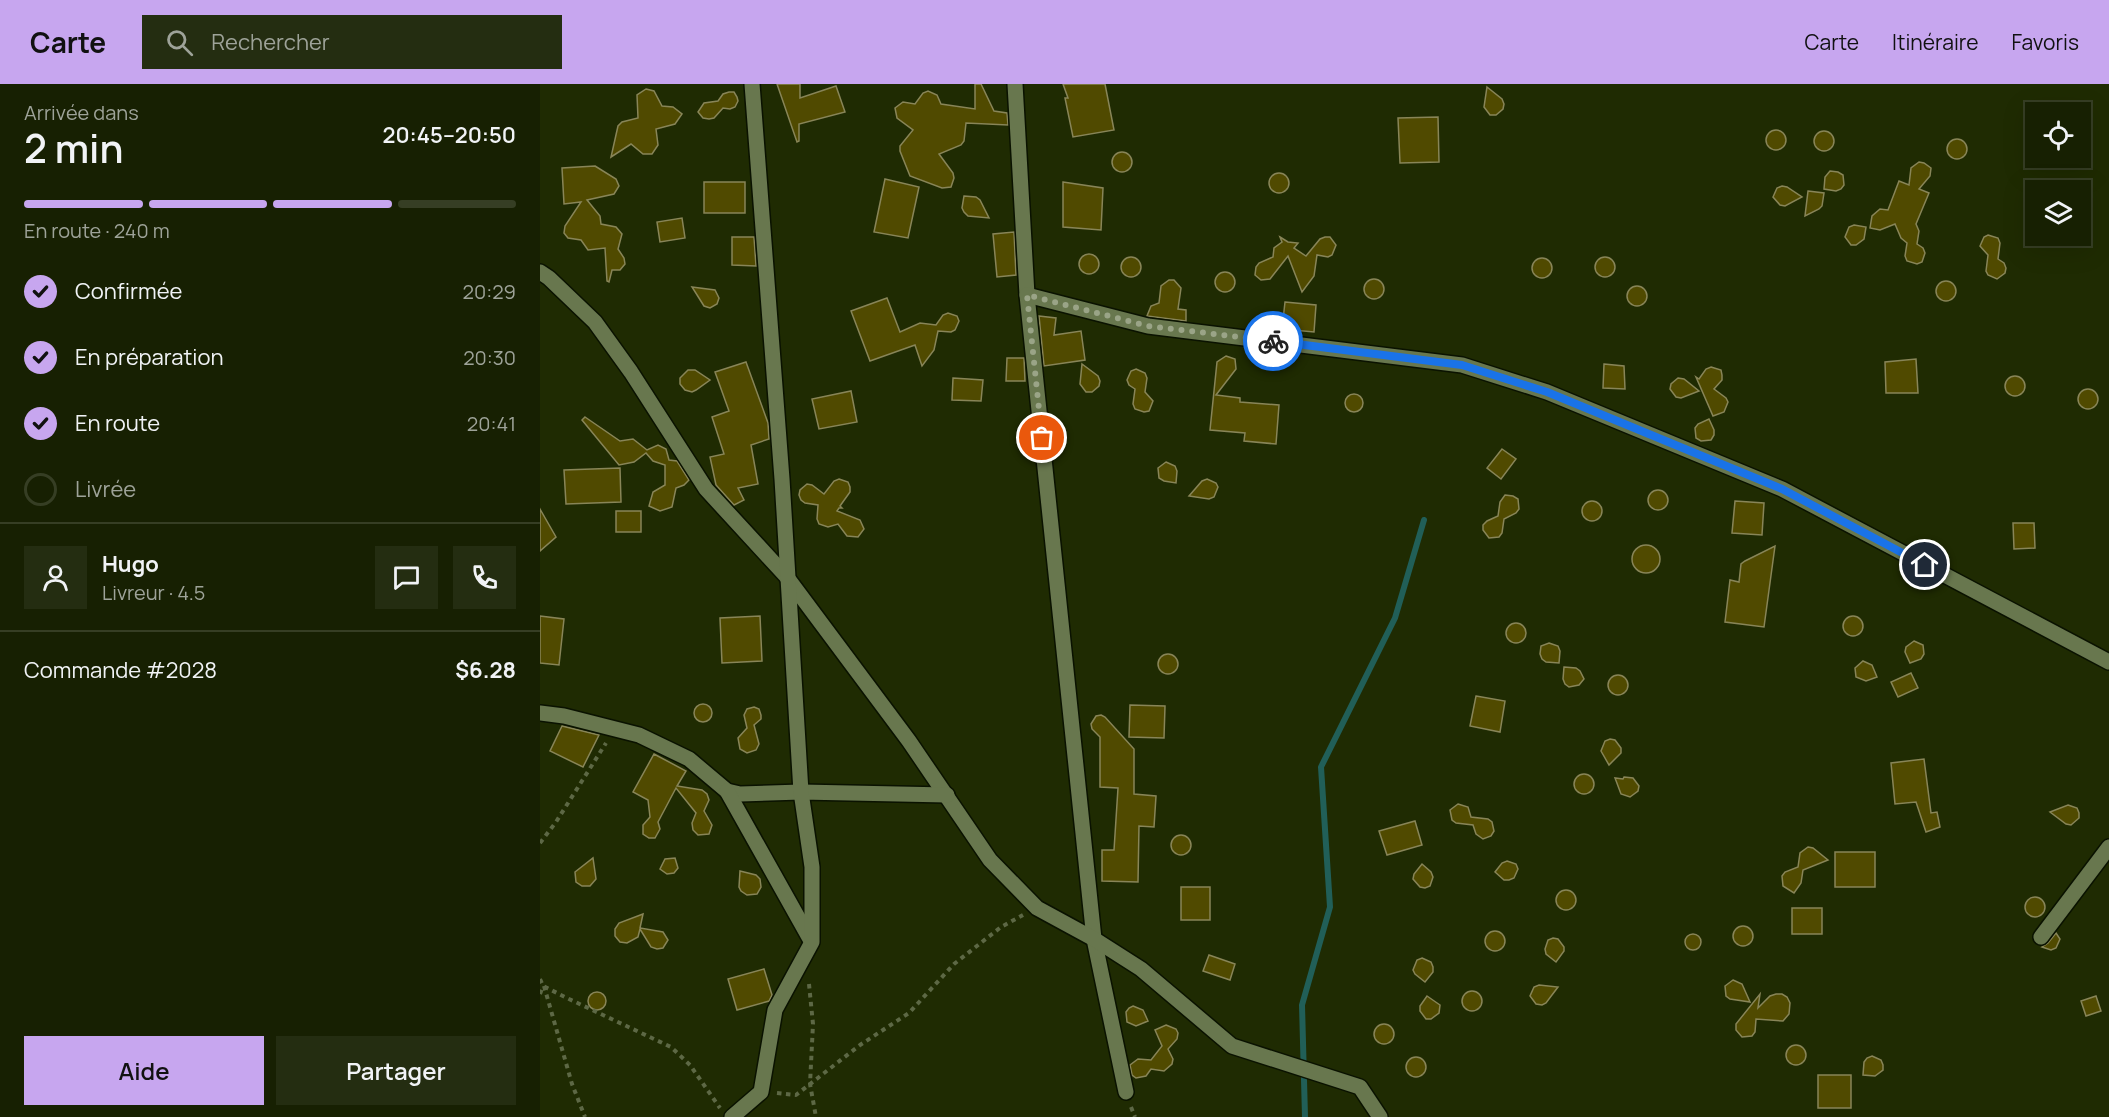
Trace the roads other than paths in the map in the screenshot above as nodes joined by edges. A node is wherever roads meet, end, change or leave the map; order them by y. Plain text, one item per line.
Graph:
1 (752, 84) edge
2 (1015, 84) edge
3 (540, 272) edge
4 (1027, 295) junction
5 (786, 576) junction
6 (2109, 662) edge
7 (540, 713) edge
8 (727, 791) junction
9 (801, 792) junction
10 (947, 795) junction
11 (2109, 847) edge
12 (2041, 937) dead end
13 (1094, 939) junction
14 (812, 942) junction
15 (1126, 1092) dead end
16 (732, 1117) edge
17 (1380, 1117) edge

1 - 5 street
2 - 4 street
3 - 5 street
4 - 6 street
4 - 13 street
5 - 9 street
5 - 10 street
7 - 8 street
8 - 9 street
8 - 14 street
9 - 10 street
9 - 14 street
10 - 13 street
11 - 12 street
13 - 15 street
13 - 17 street
14 - 16 street

